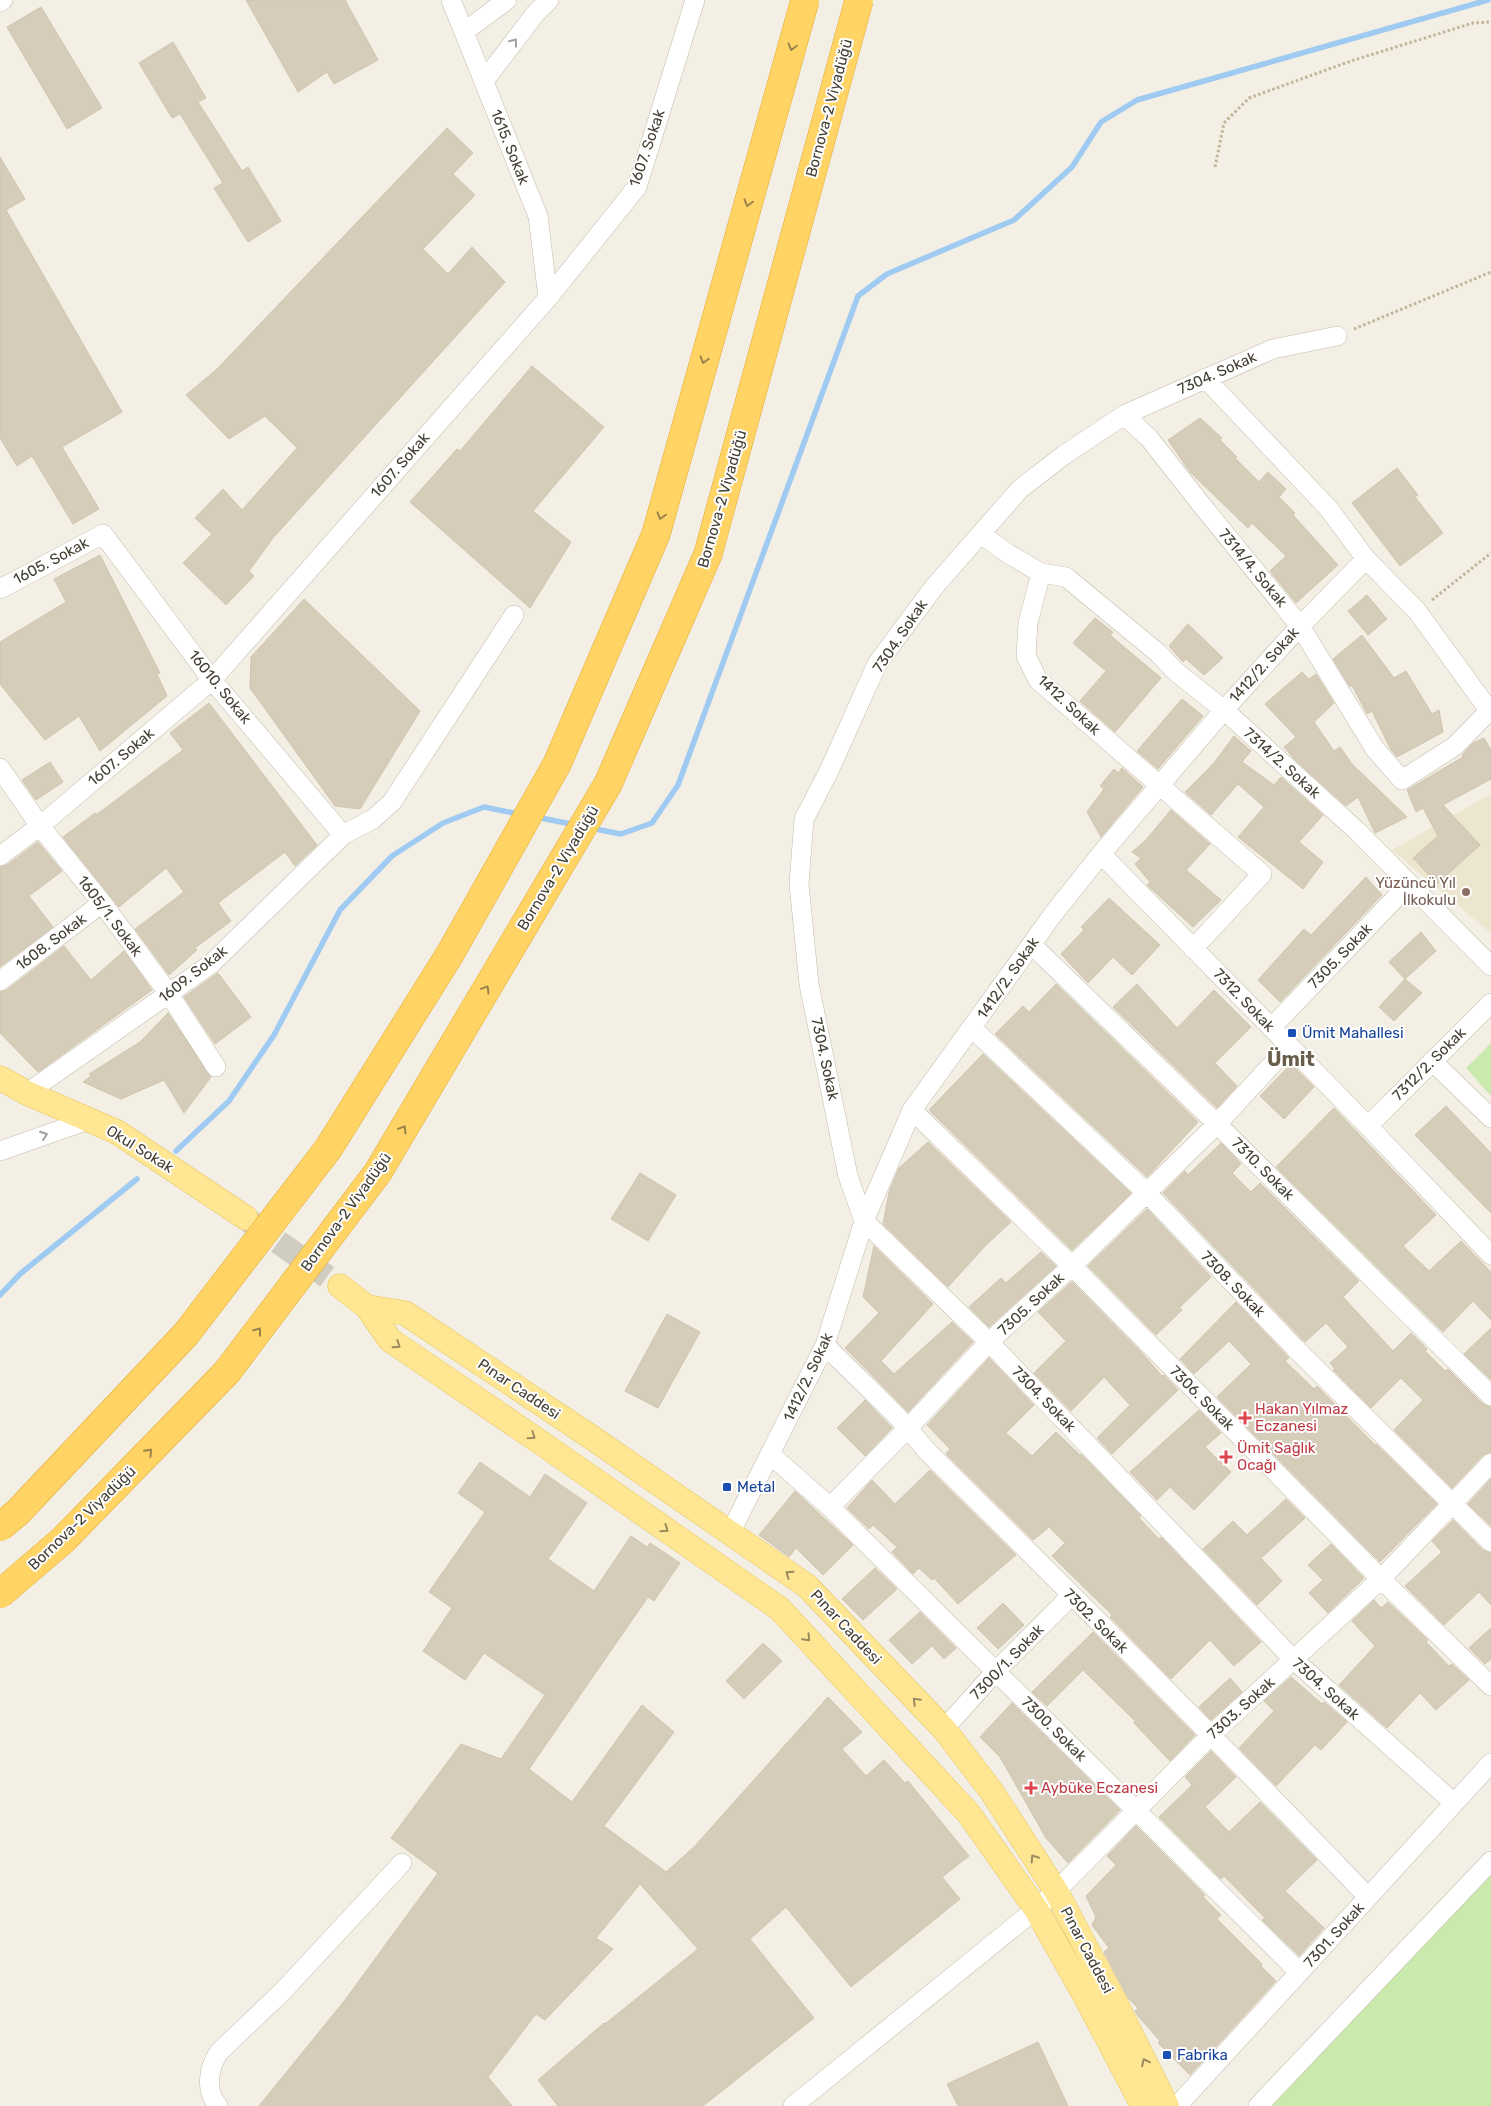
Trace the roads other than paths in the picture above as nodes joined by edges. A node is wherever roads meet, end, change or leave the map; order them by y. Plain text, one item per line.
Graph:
1 (451, 0) edge
2 (507, 0) edge
3 (549, 0) edge
4 (695, 0) edge
5 (805, 0) edge
6 (859, 0) edge
7 (464, 32) junction
8 (484, 81) junction
9 (548, 298) junction
10 (1337, 336) road end
11 (1205, 378) junction
12 (1124, 415) junction
13 (102, 534) joint
14 (981, 534) junction
15 (1366, 559) junction
16 (1041, 574) junction
17 (0, 588) edge
18 (514, 615) dead end
19 (1300, 626) junction
20 (212, 680) junction
21 (1224, 710) junction
22 (1490, 711) edge
23 (0, 768) edge
24 (1159, 785) junction
25 (40, 826) junction
26 (343, 835) junction
27 (1101, 854) junction
28 (0, 856) edge
29 (1409, 884) junction
30 (102, 903) junction
31 (1032, 945) junction
32 (1193, 949) junction
33 (1491, 966) edge
34 (0, 981) edge
35 (169, 994) junction
36 (1491, 1003) edge
37 (1271, 1028) junction
38 (973, 1029) junction
39 (1289, 1046) junction
40 (1432, 1060) junction
41 (216, 1067) dead end
42 (0, 1078) edge
43 (27, 1093) junction
44 (912, 1110) junction
45 (1491, 1118) edge
46 (88, 1120) junction
47 (1217, 1124) junction
48 (1368, 1126) junction
49 (0, 1151) edge
50 (1147, 1193) junction
51 (246, 1218) tunnel mouth
52 (864, 1221) junction
53 (1491, 1255) edge
54 (1072, 1266) junction
55 (340, 1286) tunnel mouth
56 (367, 1307) junction
57 (989, 1342) junction
58 (824, 1345) junction
59 (1491, 1396) edge
60 (908, 1428) junction
61 (771, 1455) junction
62 (1491, 1463) edge
63 (1451, 1503) junction
64 (830, 1506) junction
65 (0, 1527) edge
66 (730, 1533) junction
67 (1491, 1542) edge
68 (1381, 1579) junction
69 (0, 1594) edge
70 (1071, 1596) junction
71 (1294, 1660) junction
72 (996, 1671) junction
73 (1491, 1686) edge
74 (944, 1729) junction
75 (1211, 1735) junction
76 (1491, 1763) edge
77 (1454, 1803) junction
78 (1137, 1810) junction
79 (1491, 1861) edge
80 (402, 1863) dead end
81 (1056, 1891) junction
82 (1368, 1897) junction
83 (1036, 1910) junction
84 (1299, 1972) junction
85 (218, 2106) edge
86 (793, 2106) edge
87 (1142, 2106) edge
88 (1166, 2106) edge
89 (1177, 2106) edge
90 (1258, 2106) edge

1 - 7 street, 1615. Sokak
2 - 7 street
8 -> 3 street
4 - 9 street, 1607. Sokak
5 -> 65 highway, bridge
69 -> 6 highway, Bornova-2 Viyadüğü, bridge
7 - 8 street, 1615. Sokak
8 - 9 street, 1615. Sokak
9 - 20 street, 1607. Sokak
10 - 11 street, 7304. Sokak
11 - 12 street, 7304. Sokak
11 - 15 street
12 - 14 street, 7304. Sokak
12 - 19 street, 7314/4. Sokak
13 - 17 street, 1605. Sokak
13 - 20 street, 16010. Sokak
14 - 16 street, 7314/2. Sokak
14 - 52 street, 7304. Sokak
15 - 19 street, 1412/2. Sokak
15 - 22 street
16 - 21 street, 7314/2. Sokak
16 - 24 street, 1412. Sokak
18 - 26 street, 1609. Sokak
19 - 21 street, 1412/2. Sokak
19 - 22 street, 7314/4. Sokak
20 - 25 street, 1607. Sokak
20 - 26 street, 16010. Sokak
21 - 24 street, 1412/2. Sokak
21 - 29 street, 7314/2. Sokak
23 - 25 street, 1605/1. Sokak
24 - 27 street, 1412/2. Sokak
24 - 32 street, 1412. Sokak
25 - 28 street, 1607. Sokak
25 - 30 street, 1605/1. Sokak
26 - 35 street, 1609. Sokak
27 - 31 street, 1412/2. Sokak
27 - 32 street, 7312. Sokak
29 - 33 street, 7314/2. Sokak
29 - 37 street, 7305. Sokak
30 - 34 street, 1608. Sokak
30 - 35 street, 1605/1. Sokak
31 - 38 street, 1412/2. Sokak
31 - 47 street, 7310. Sokak
32 - 37 street, 7312. Sokak
35 - 41 street, 1605/1. Sokak
35 - 43 street, 1609. Sokak
36 - 40 street, 7312/2. Sokak
37 - 39 street, 7312. Sokak
38 - 44 street, 1412/2. Sokak
38 - 50 street, 7308. Sokak
39 - 47 street, 7305. Sokak
39 - 48 street, 7312. Sokak
40 - 45 street
40 - 48 street, 7312/2. Sokak
42 - 43 main road, Okul Sokak
43 - 46 main road, Okul Sokak
44 - 52 street, 1412/2. Sokak
44 - 54 street, 7306. Sokak
49 -> 46 street
46 - 51 main road, Okul Sokak
47 - 50 street, 7305. Sokak
47 - 59 street, 7310. Sokak
48 - 53 street, 7312. Sokak
50 - 54 street, 7305. Sokak
50 - 63 street, 7308. Sokak
52 - 57 street, 7304. Sokak
52 - 58 street, 1412/2. Sokak
54 - 57 street, 7305. Sokak
54 - 68 street, 7306. Sokak
55 - 56 main road, Pınar Caddesi
56 - 66 main road, Pınar Caddesi
56 -> 83 main road, Pınar Caddesi
57 - 60 street, 7305. Sokak
57 - 71 street, 7304. Sokak
58 - 60 street, 7302. Sokak
58 - 61 street, 1412/2. Sokak
60 - 64 street, 7305. Sokak
60 - 70 street, 7302. Sokak
61 - 64 street
61 - 66 street, 1412/2. Sokak
62 - 63 street, 7303. Sokak
63 - 67 street, 7308. Sokak
63 - 68 street, 7303. Sokak
64 - 72 street, 7300. Sokak
74 -> 66 main road, Pınar Caddesi
68 - 71 street, 7303. Sokak
68 - 73 street, 7306. Sokak
70 - 72 street, 7300/1. Sokak
70 - 75 street, 7302. Sokak
71 - 75 street, 7303. Sokak
71 - 77 street, 7304. Sokak
72 - 74 street, 7300/1. Sokak
72 - 78 street, 7300. Sokak
81 -> 74 main road, Pınar Caddesi
75 - 78 street, 7303. Sokak
75 - 82 street, 7302. Sokak
76 - 77 street, 7301. Sokak
77 - 82 street, 7301. Sokak
78 - 81 street, 7303. Sokak
78 - 84 street, 7300. Sokak
79 - 90 street
80 - 85 street
81 - 83 street, 7303. Sokak
88 -> 81 main road, Pınar Caddesi
82 - 84 street, 7301. Sokak
83 - 86 street, 7303. Sokak
83 - 87 main road, Pınar Caddesi
84 - 89 street, 7301. Sokak

